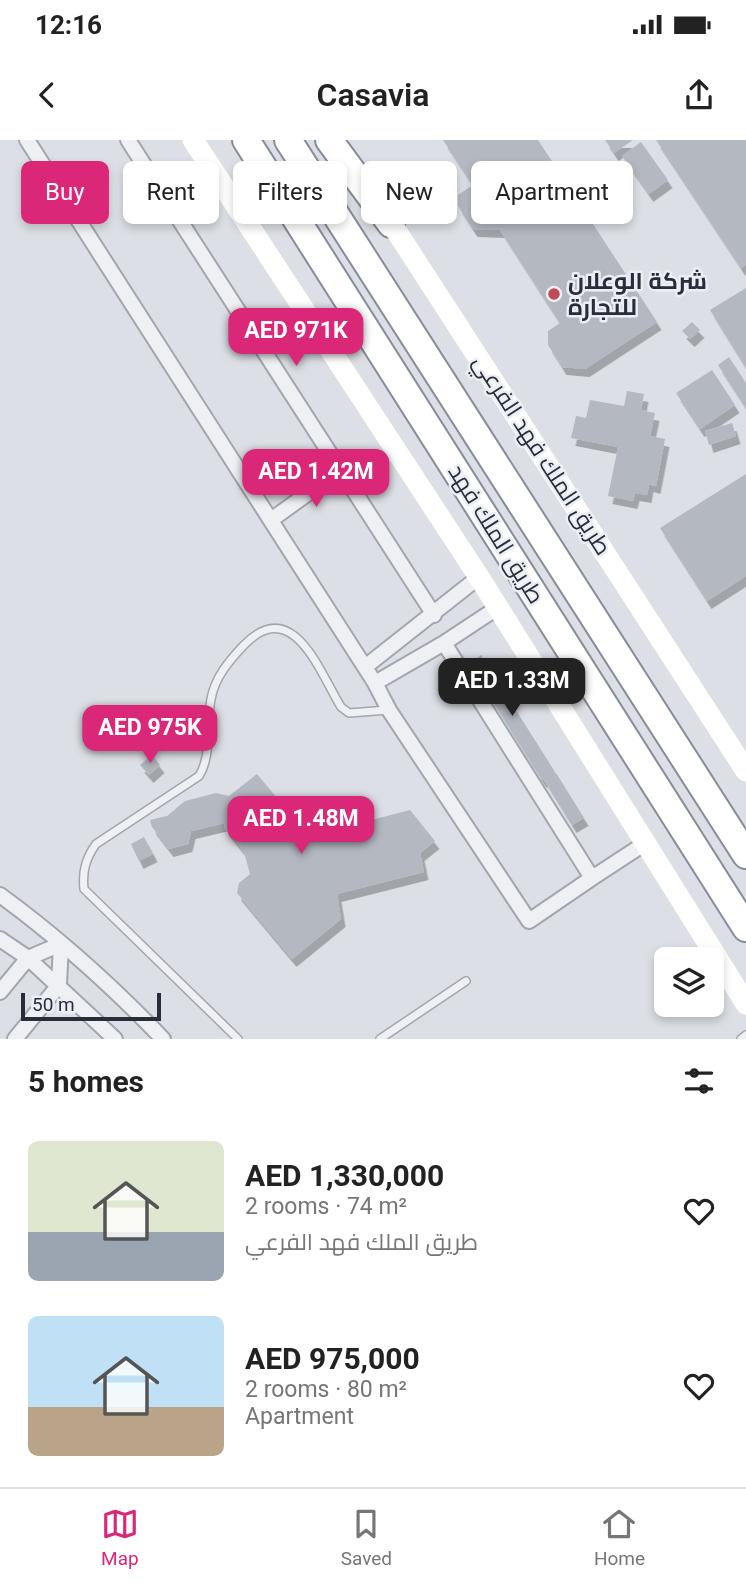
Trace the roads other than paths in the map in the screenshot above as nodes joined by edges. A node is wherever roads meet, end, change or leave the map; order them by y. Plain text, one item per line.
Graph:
1 (27, 140) edge
2 (128, 140) edge
3 (193, 140) edge
4 (233, 140) edge
5 (246, 140) edge
6 (288, 140) edge
7 (329, 140) edge
8 (337, 140) edge
9 (361, 177) edge
10 (361, 183) edge
11 (392, 224) edge
12 (337, 283) junction
13 (340, 470) junction
14 (271, 520) junction
15 (479, 577) junction
16 (497, 608) junction
17 (434, 615) junction
18 (444, 643) junction
19 (365, 667) junction
20 (375, 683) junction
21 (389, 710) junction
22 (746, 771) edge
23 (643, 844) junction
24 (746, 855) edge
25 (592, 878) junction
26 (0, 895) edge
27 (746, 928) edge
28 (0, 939) edge
29 (61, 944) junction
30 (28, 958) junction
31 (466, 981) dead end
32 (59, 985) junction
33 (0, 992) edge
34 (746, 1004) edge
35 (746, 1035) edge
36 (15, 1039) edge
37 (115, 1039) edge
38 (163, 1039) edge
39 (238, 1039) edge
40 (380, 1039) edge
41 (741, 1039) edge

1 - 14 street
2 - 13 street
3 - 15 main road
4 - 12 highway
5 - 12 highway, طريق الملك فهد
6 - 24 highway, طريق الملك فهد
7 - 10 highway
8 - 9 main road, طريق الملك فهد الفرعي
11 - 22 main road, طريق الملك فهد الفرعي
12 - 27 highway, طريق الملك فهد
13 - 14 street
13 - 17 street
14 - 19 street
15 - 16 main road
15 - 17 street
16 - 18 street
16 - 23 main road
17 - 19 street
18 - 20 street
18 - 25 street
19 - 20 street
20 - 21 street
21 - 25 street
21 - 39 lane
23 - 25 street
23 - 34 main road
26 - 29 street
28 - 30 street
29 - 30 street
29 - 32 street
29 - 38 street
30 - 32 street
30 - 33 street
31 - 40 lane
32 - 36 street
32 - 37 street
35 - 41 lane

